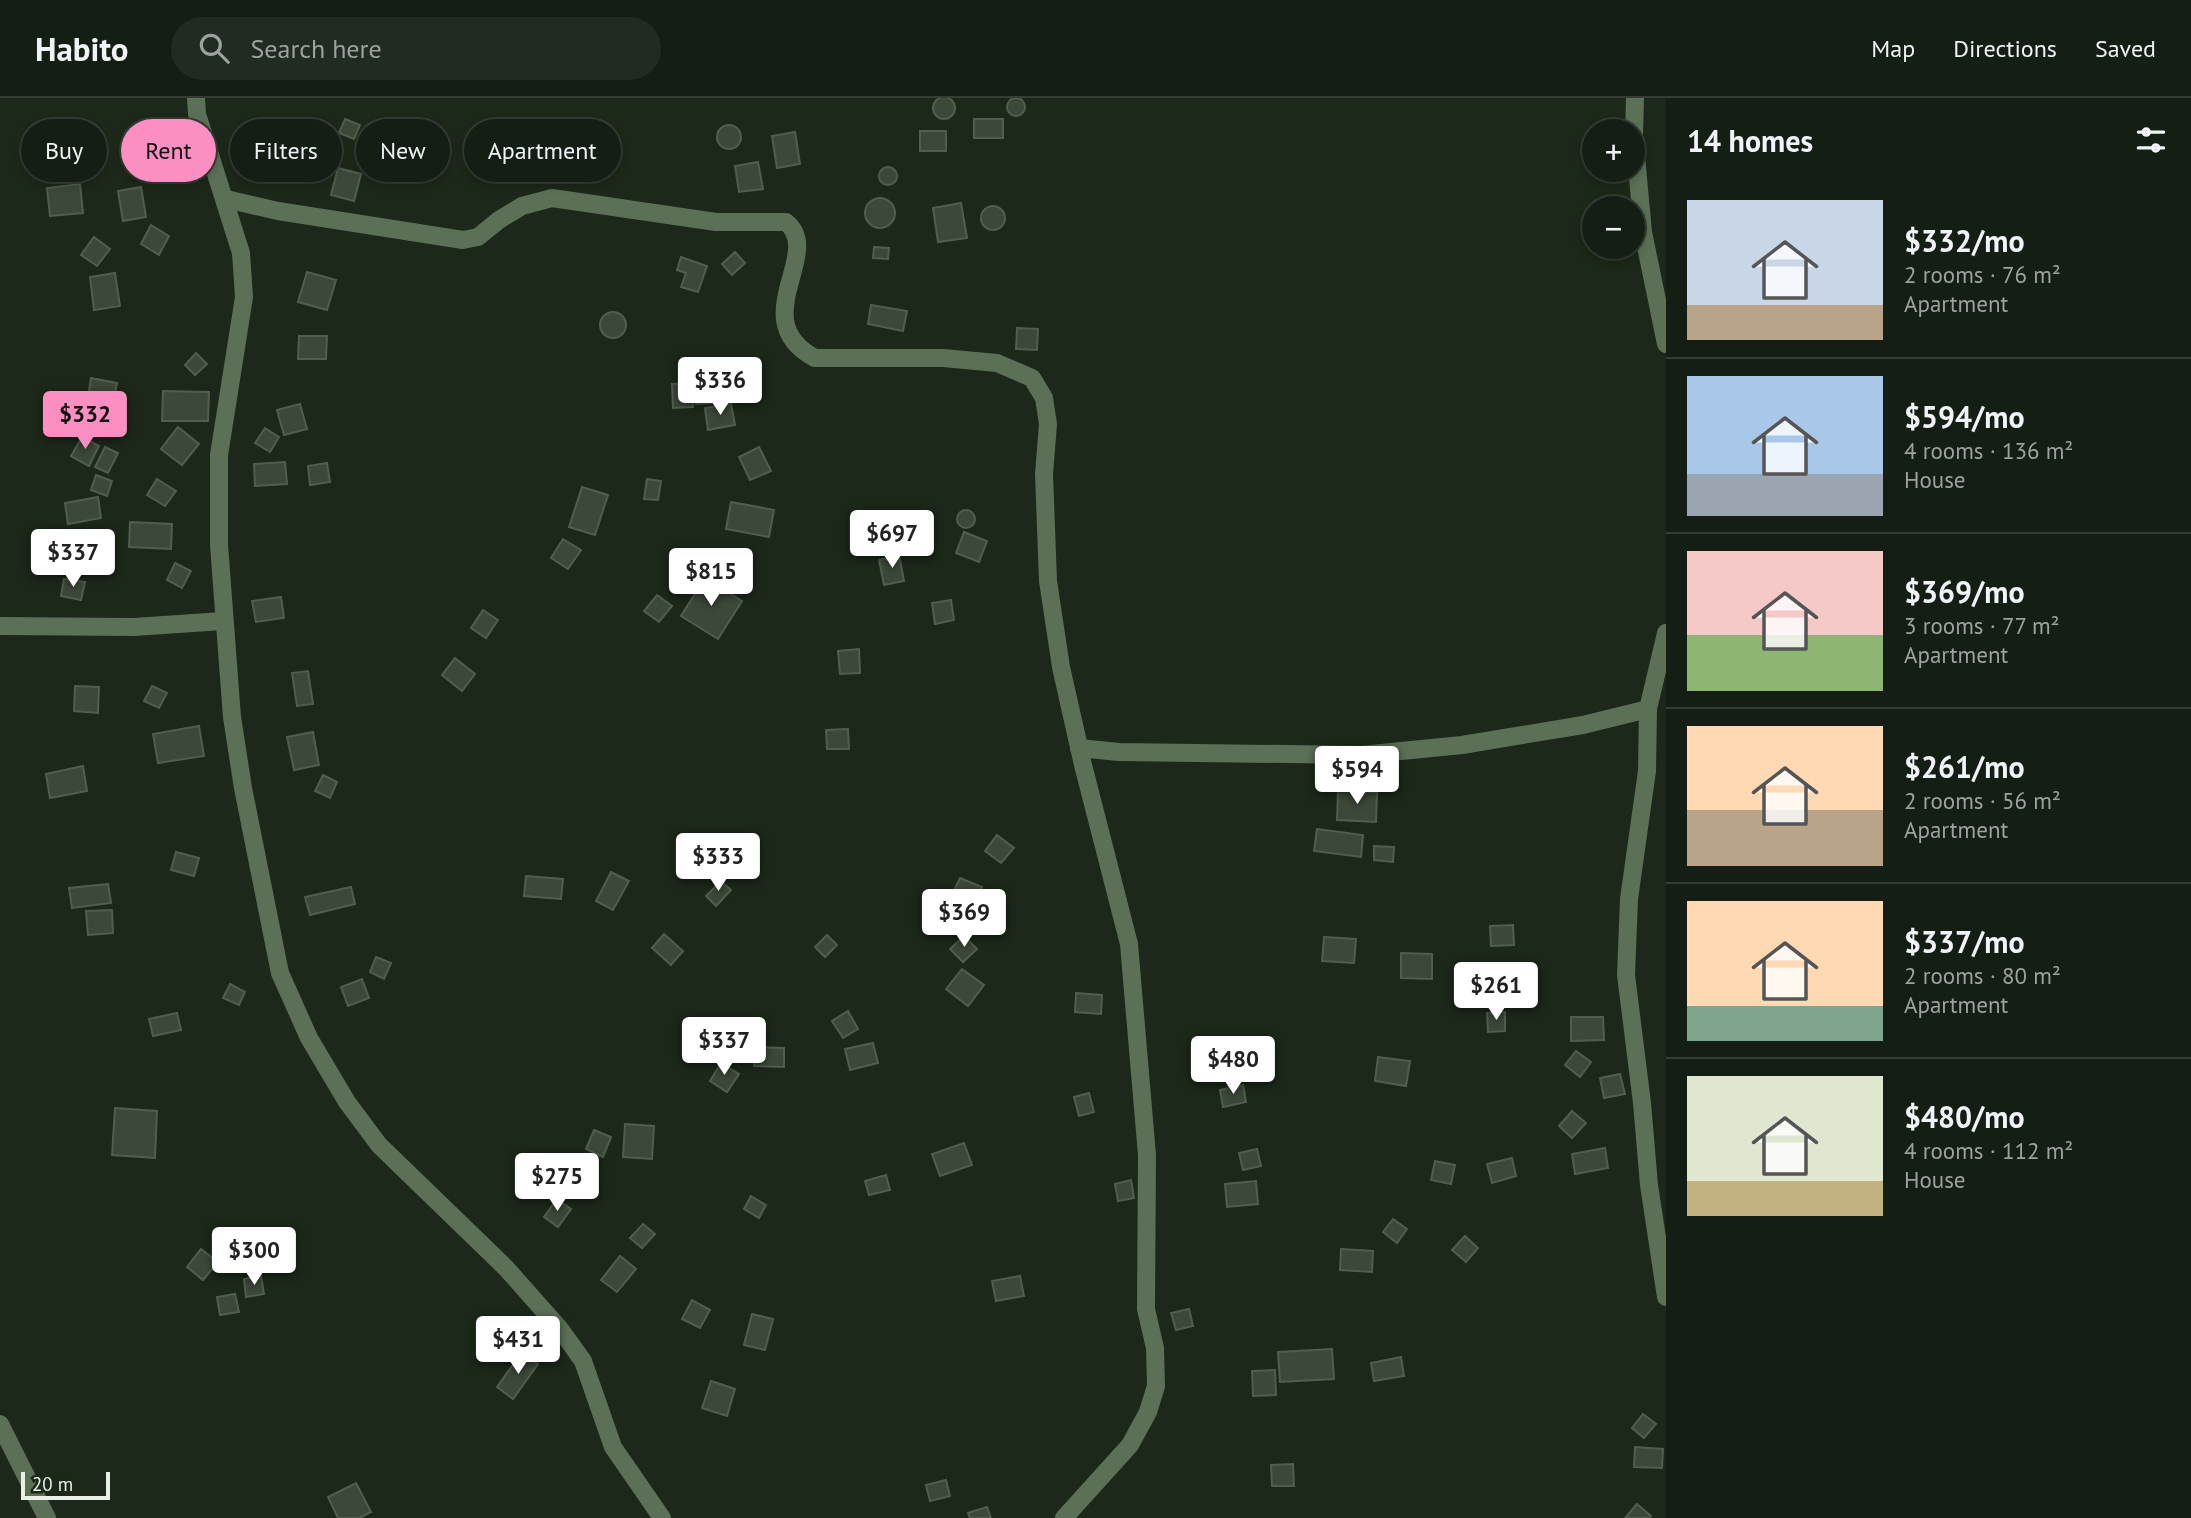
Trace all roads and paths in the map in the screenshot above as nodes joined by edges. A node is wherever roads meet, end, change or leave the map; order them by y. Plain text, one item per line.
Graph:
1 (196, 98) edge
2 (1635, 98) edge
3 (226, 199) junction
4 (1666, 344) edge
5 (223, 621) junction
6 (0, 626) edge
7 (1666, 633) edge
8 (1648, 709) junction
9 (1079, 748) junction
10 (1666, 1297) edge
11 (0, 1424) edge
12 (47, 1518) edge
13 (662, 1518) edge
14 (1063, 1518) edge

1 - 3 street
2 - 4 street
3 - 5 street
3 - 9 street
5 - 6 street
5 - 13 street
7 - 8 street
8 - 9 street
8 - 10 street
9 - 14 street
11 - 12 street

